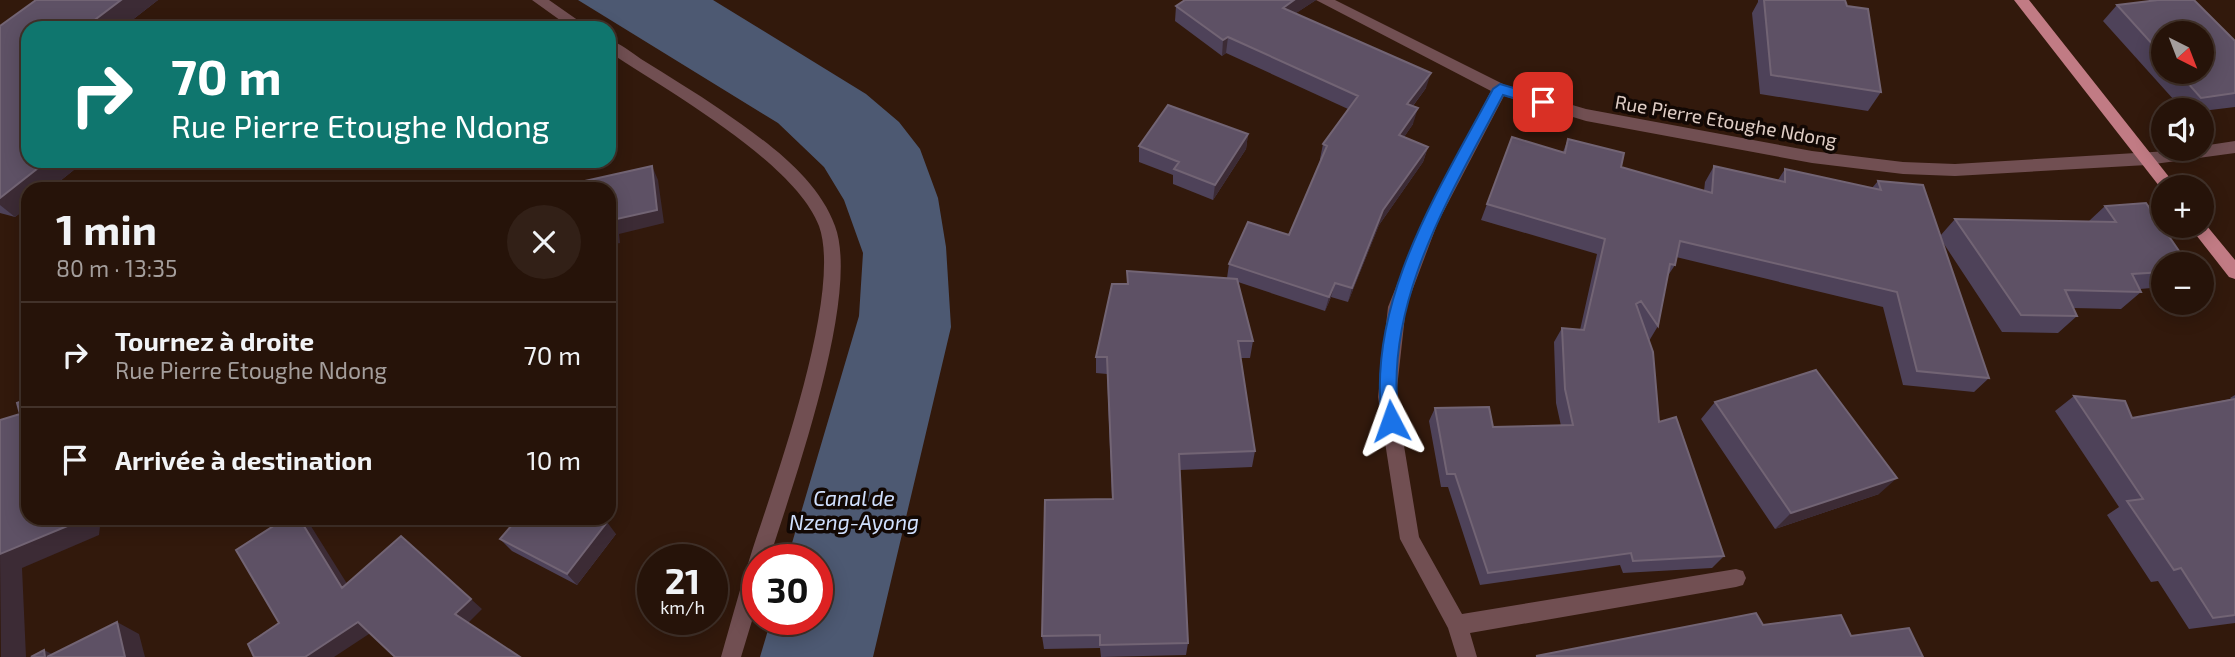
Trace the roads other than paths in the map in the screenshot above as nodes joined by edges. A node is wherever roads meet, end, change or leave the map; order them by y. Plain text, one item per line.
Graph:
1 (539, 0) edge
2 (1323, 0) edge
3 (2021, 0) edge
4 (571, 21) edge
5 (616, 50) edge
6 (1500, 89) junction
7 (2235, 147) edge
8 (2147, 159) junction
9 (2160, 175) edge
10 (2208, 238) edge
11 (2235, 272) edge
12 (764, 544) edge
13 (1736, 578) dead end
14 (742, 620) edge
15 (1457, 625) junction
16 (731, 657) edge
17 (1467, 657) edge

1 - 4 street
2 - 6 street, Rue Pierre Etoughe Ndong
3 - 8 main road
5 - 12 street
6 - 8 street, Rue Pierre Etoughe Ndong
6 - 15 street
7 - 8 street, Rue Pierre Etoughe Ndong
8 - 9 main road
10 - 11 main road
13 - 15 street
14 - 16 street
15 - 17 street

